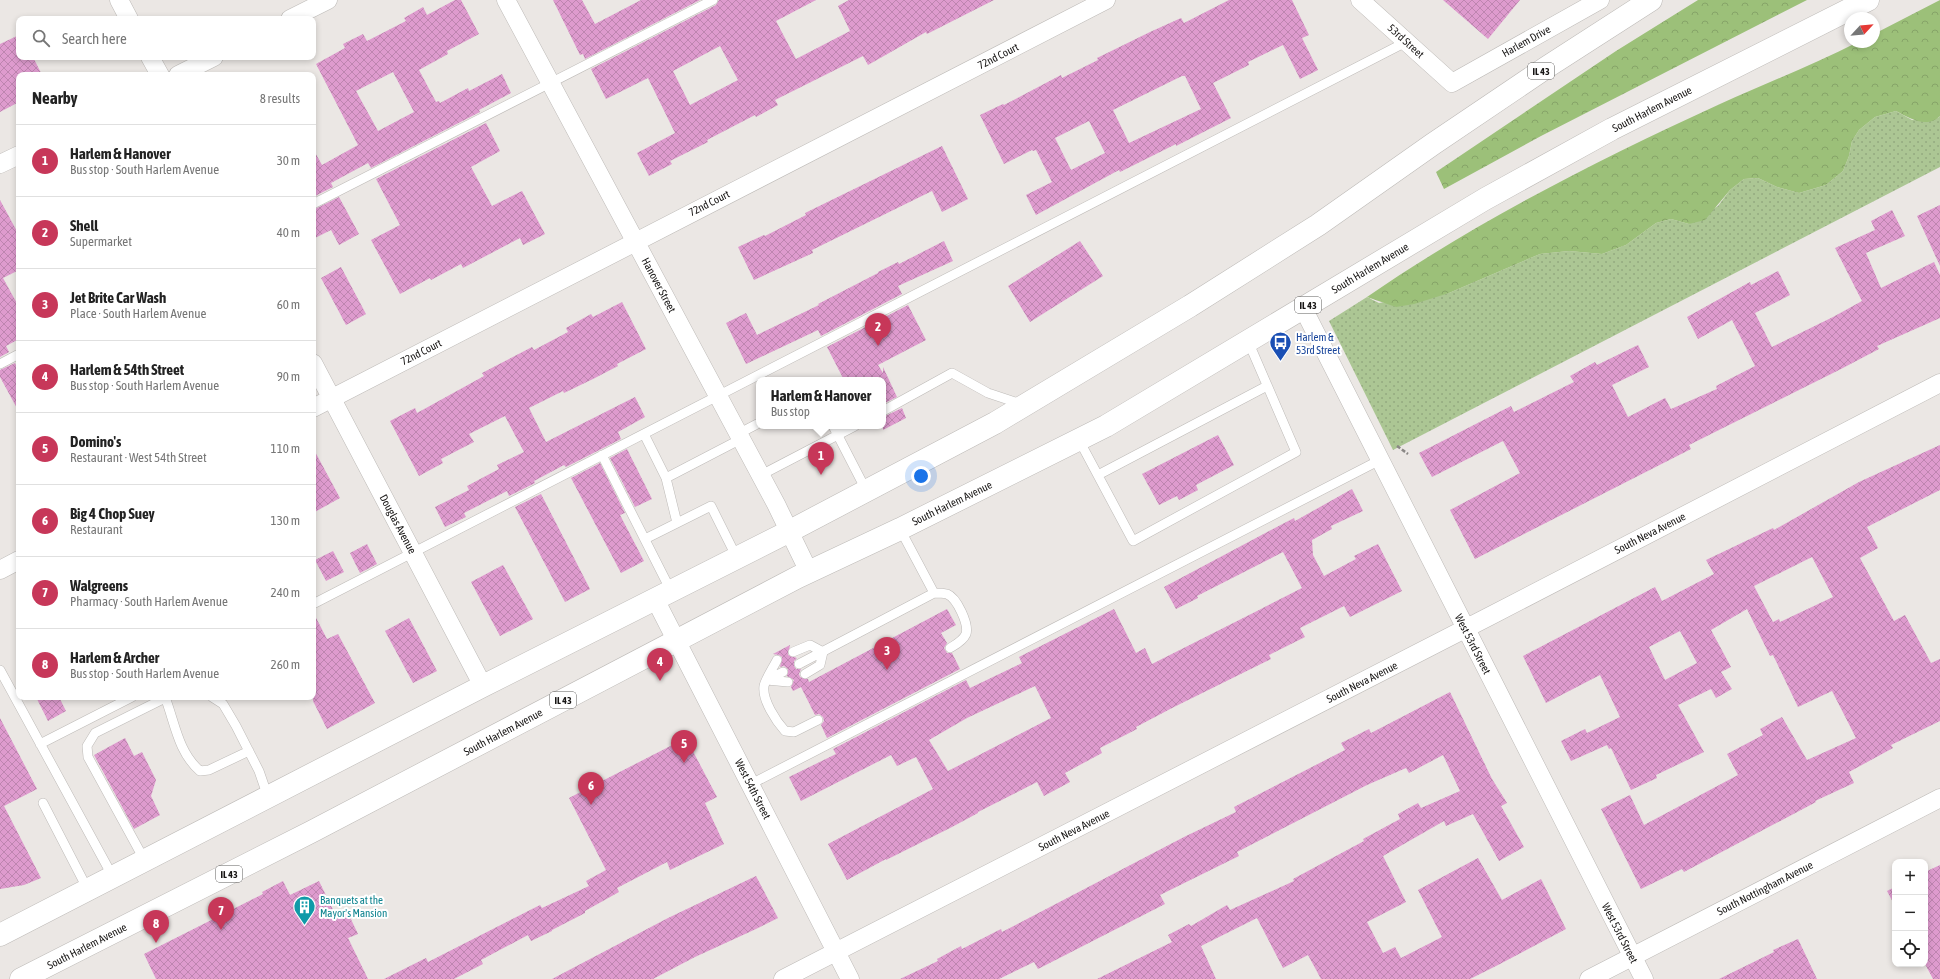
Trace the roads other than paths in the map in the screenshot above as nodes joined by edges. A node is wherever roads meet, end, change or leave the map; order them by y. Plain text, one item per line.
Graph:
1 (119, 0) edge
2 (328, 0) edge
3 (506, 0) edge
4 (713, 0) edge
5 (1106, 0) edge
6 (1360, 0) edge
7 (1600, 0) edge
8 (1650, 0) edge
9 (1868, 0) edge
10 (127, 16) edge
11 (296, 16) edge
12 (1406, 42) junction
13 (152, 60) edge
14 (208, 60) edge
15 (158, 72) edge
16 (184, 72) edge
17 (551, 83) junction
18 (1452, 83) joint
19 (16, 156) edge
20 (0, 164) edge
21 (316, 202) edge
22 (635, 241) junction
23 (1303, 308) junction
24 (1248, 341) junction
25 (16, 356) edge
26 (0, 364) edge
27 (316, 369) edge
28 (1940, 383) edge
29 (1267, 386) junction
30 (718, 396) junction
31 (332, 398) junction
32 (1025, 405) junction
33 (316, 406) edge
34 (886, 409) edge
35 (756, 425) edge
36 (834, 429) edge
37 (851, 429) edge
38 (644, 434) junction
39 (740, 436) junction
40 (838, 436) junction
41 (1079, 440) junction
42 (602, 455) junction
43 (1380, 460) junction
44 (761, 475) junction
45 (1098, 475) junction
46 (666, 478) junction
47 (866, 490) junction
48 (677, 523) junction
49 (900, 529) junction
50 (790, 531) junction
51 (644, 539) junction
52 (413, 552) junction
53 (737, 558) junction
54 (16, 562) edge
55 (0, 570) edge
56 (809, 572) junction
57 (934, 593) junction
58 (663, 595) junction
59 (316, 602) edge
60 (1465, 629) junction
61 (677, 641) junction
62 (950, 648) dead end
63 (793, 652) dead end
64 (823, 652) junction
65 (777, 660) dead end
66 (799, 664) dead end
67 (0, 670) edge
68 (783, 672) dead end
69 (805, 674) dead end
70 (767, 680) junction
71 (788, 682) dead end
72 (483, 686) junction
73 (16, 700) edge
74 (16, 700) edge
75 (126, 700) edge
76 (160, 700) edge
77 (167, 700) edge
78 (217, 700) edge
79 (818, 720) dead end
80 (40, 744) junction
81 (249, 751) junction
82 (751, 784) junction
83 (268, 797) junction
84 (1940, 798) edge
85 (43, 803) dead end
86 (145, 861) junction
87 (113, 877) junction
88 (88, 890) junction
89 (0, 935) edge
90 (836, 952) junction
91 (1632, 957) junction
92 (21, 979) edge
93 (783, 979) edge
94 (850, 979) edge
95 (1589, 979) edge
96 (1644, 979) edge

1 - 10 street
2 - 11 street
3 - 17 street, Hanover Street
4 - 17 lane
5 - 22 street, 72nd Court
6 - 12 street, 53rd Street
7 - 18 street, Harlem Drive
8 - 32 main road, IL 43
9 - 23 main road, South Harlem Avenue / IL 43
12 - 18 street, 53rd Street
12 - 30 lane
13 - 15 street
14 - 16 street
17 - 21 lane
17 - 22 street, Hanover Street
19 - 20 street
22 - 30 street, Hanover Street
22 - 31 street, 72nd Court
23 - 24 main road, South Harlem Avenue / IL 43
23 - 43 street, West 53rd Street
24 - 29 lane
24 - 41 main road, South Harlem Avenue / IL 43
25 - 26 lane
27 - 31 street, Douglas Avenue
28 - 60 street, South Neva Avenue
29 - 45 lane
29 - 45 lane
30 - 38 lane
30 - 39 street, Hanover Street
31 - 33 street, 72nd Court
31 - 52 street, Douglas Avenue
32 - 34 lane
32 - 47 main road, IL 43
35 - 39 lane
36 - 40 lane
37 - 40 lane
38 - 42 lane
38 - 46 lane
39 - 44 street, Hanover Street
39 - 46 lane
40 - 44 lane
40 - 47 lane
41 - 45 lane
41 - 49 main road, South Harlem Avenue / IL 43
42 - 51 lane
42 - 52 lane
43 - 60 street, West 53rd Street
43 - 82 lane
44 - 50 street, Hanover Street
46 - 48 lane
47 - 50 main road, IL 43
48 - 51 lane
48 - 53 lane
49 - 56 main road, South Harlem Avenue / IL 43
49 - 57 lane
50 - 53 main road, IL 43
50 - 56 street, Hanover Street
51 - 58 lane
52 - 59 lane
52 - 72 street, Douglas Avenue
53 - 58 main road, IL 43
54 - 55 street
56 - 61 main road, South Harlem Avenue / IL 43
57 - 62 lane
57 - 64 lane
58 - 61 street, West 54th Street
58 - 72 main road, IL 43
60 - 90 street, South Neva Avenue
60 - 91 street, West 53rd Street
61 - 82 street, West 54th Street
61 - 92 main road, South Harlem Avenue / IL 43
63 - 64 lane
64 - 66 lane
64 - 69 lane
65 - 70 lane
67 - 74 lane
68 - 70 lane
70 - 71 lane
70 - 79 lane
72 - 83 main road, IL 43
73 - 80 lane
75 - 80 lane
76 - 86 lane
77 - 81 lane
78 - 81 lane
80 - 87 lane
81 - 83 lane
82 - 90 street, West 54th Street
83 - 86 main road, IL 43
84 - 91 street, South Nottingham Avenue
85 - 88 lane
86 - 87 main road, IL 43
87 - 88 main road, IL 43
88 - 89 main road, IL 43
90 - 93 street, South Neva Avenue
90 - 94 street, West 54th Street
91 - 95 street, South Nottingham Avenue
91 - 96 street, West 53rd Street

